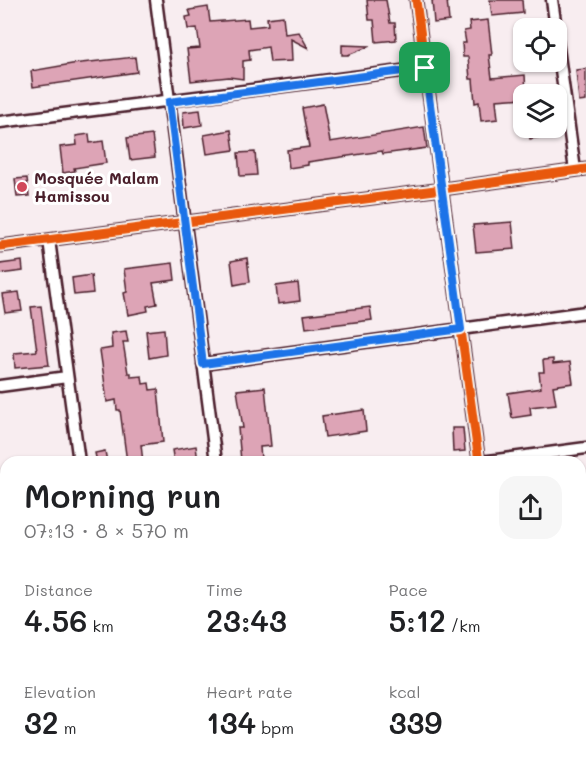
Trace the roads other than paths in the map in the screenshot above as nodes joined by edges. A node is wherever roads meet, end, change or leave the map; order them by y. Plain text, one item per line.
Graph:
1 (157, 0) edge
2 (416, 0) edge
3 (552, 0) edge
4 (555, 18) edge
5 (425, 68) junction
6 (563, 72) edge
7 (169, 102) junction
8 (0, 122) edge
9 (581, 169) edge
10 (442, 189) junction
11 (184, 221) junction
12 (50, 240) junction
13 (0, 246) edge
14 (586, 312) edge
15 (461, 329) junction
16 (203, 364) junction
17 (67, 377) junction
18 (0, 386) edge
19 (586, 449) edge
20 (78, 456) edge
21 (215, 456) edge
22 (479, 456) edge
23 (529, 456) edge

1 - 7 street
2 - 5 street
3 - 4 street
5 - 7 street
5 - 10 street
6 - 9 street
7 - 8 street
7 - 11 street
9 - 10 street
10 - 11 street
10 - 15 street
11 - 12 street
11 - 16 street
12 - 13 street
12 - 17 street
14 - 15 street
15 - 16 street
15 - 22 street
16 - 21 street
17 - 18 street
17 - 20 street
19 - 23 street

